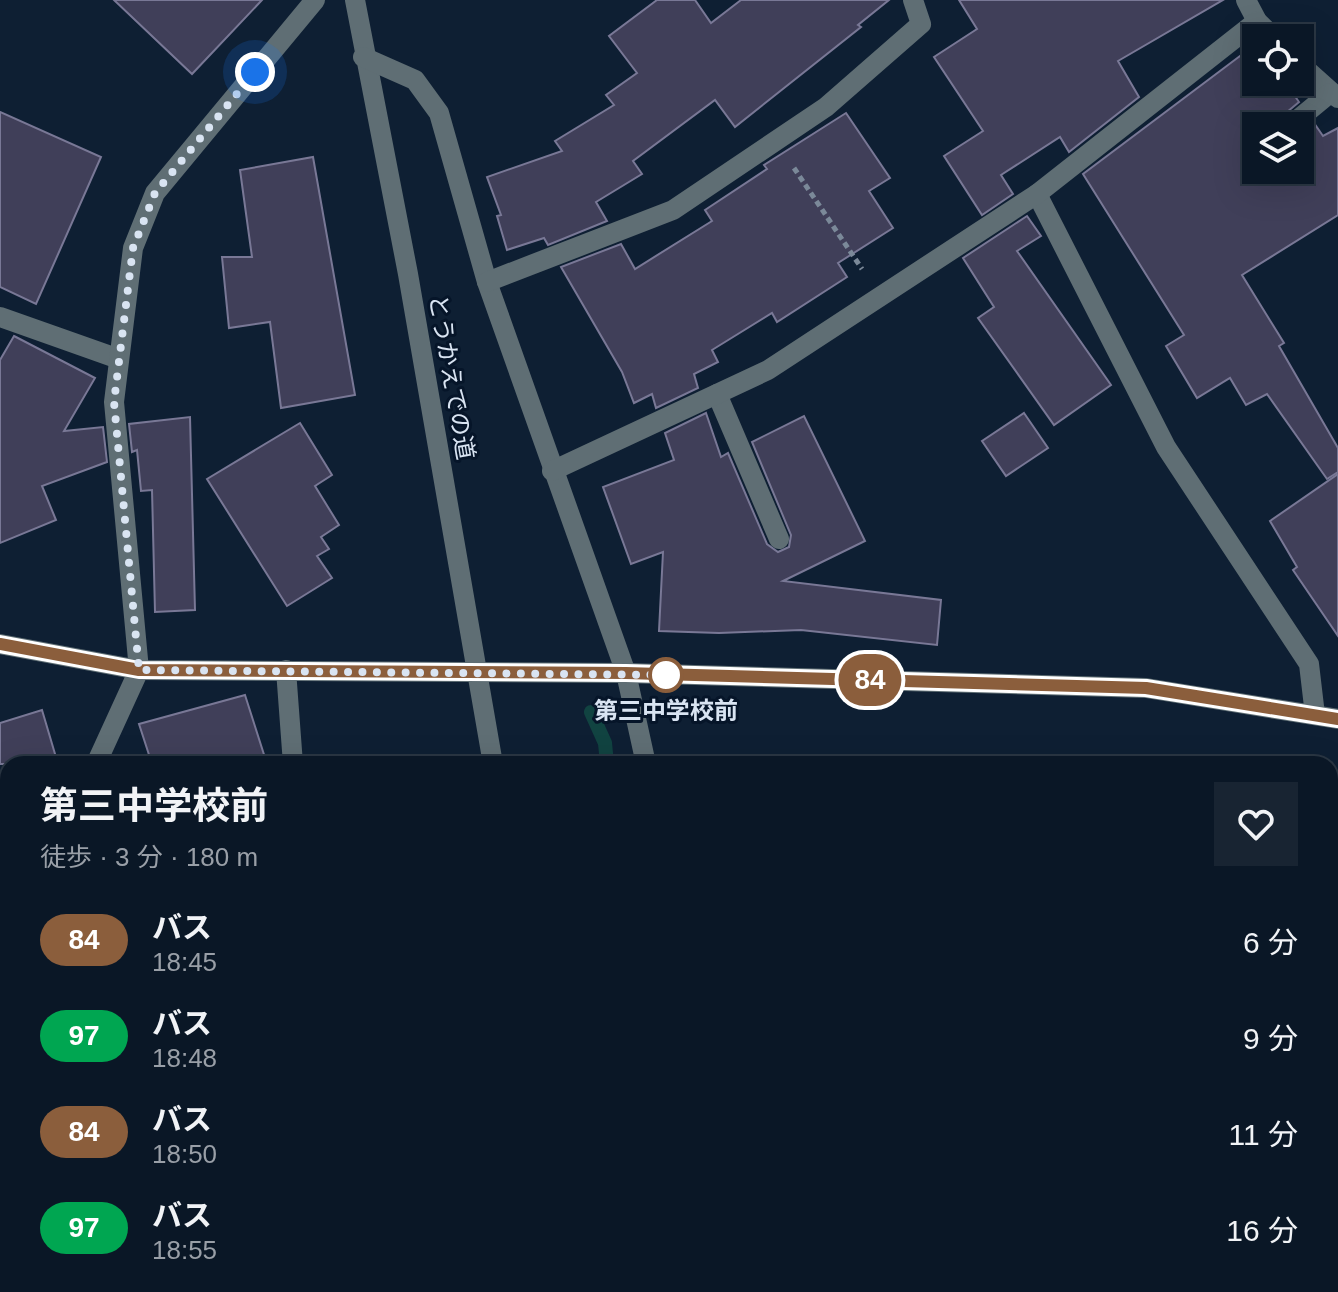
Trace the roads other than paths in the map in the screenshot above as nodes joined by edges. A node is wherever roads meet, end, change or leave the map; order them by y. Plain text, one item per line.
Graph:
1 (315, 0) edge
2 (355, 0) edge
3 (913, 0) edge
4 (1246, 0) edge
5 (1257, 21) junction
6 (1260, 24) edge
7 (363, 57) junction
8 (1314, 77) edge
9 (1334, 96) edge
10 (1311, 112) edge
11 (1037, 194) junction
12 (487, 282) junction
13 (0, 317) edge
14 (119, 359) junction
15 (717, 394) junction
16 (552, 471) junction
17 (779, 539) dead end
18 (0, 644) edge
19 (139, 670) junction
20 (286, 670) junction
21 (475, 673) junction
22 (626, 673) junction
23 (1315, 715) junction
24 (1338, 719) edge
25 (100, 756) edge
26 (292, 756) edge
27 (491, 756) edge
28 (644, 756) edge

1 - 14 street
2 - 7 street, とうかえでの道
3 - 12 street
4 - 5 street
5 - 6 street
5 - 11 street
7 - 12 street
7 - 21 street, とうかえでの道
8 - 9 street
9 - 10 street
11 - 15 street
11 - 23 street
12 - 16 street
13 - 14 street
14 - 19 street
15 - 16 street
15 - 17 street
16 - 22 street
18 - 19 street
19 - 20 street
19 - 25 street
20 - 21 street
20 - 26 street
21 - 22 street
21 - 27 street, とうかえでの道
22 - 23 street
22 - 28 street
23 - 24 street

